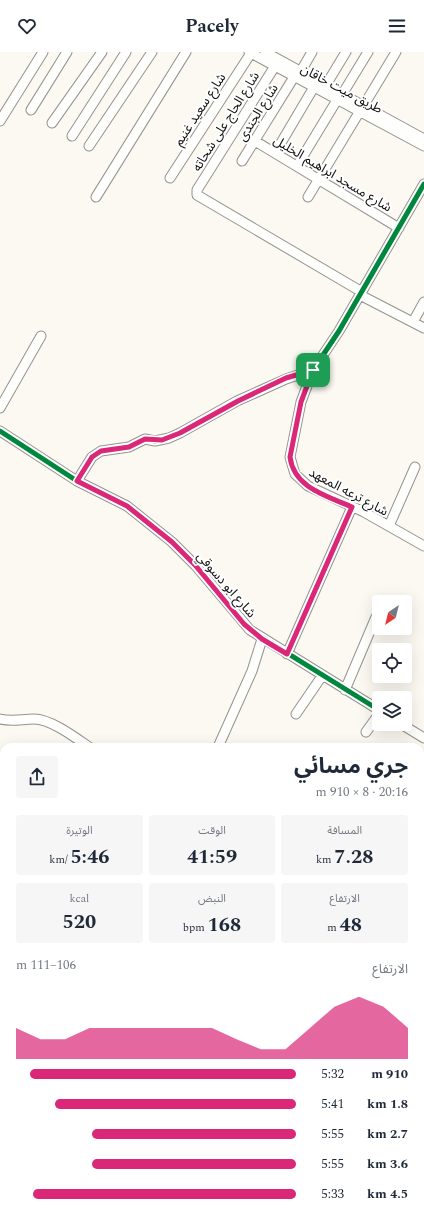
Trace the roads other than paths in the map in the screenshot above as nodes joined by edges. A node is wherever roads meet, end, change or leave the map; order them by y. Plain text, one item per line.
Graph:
1 (43, 52) edge
2 (67, 52) edge
3 (102, 52) edge
4 (126, 52) edge
5 (152, 52) edge
6 (186, 52) edge
7 (266, 52) edge
8 (312, 52) edge
9 (346, 52) edge
10 (368, 52) edge
11 (396, 52) edge
12 (250, 53) edge
13 (275, 66) junction
14 (298, 74) junction
15 (326, 85) junction
16 (314, 87) junction
17 (340, 96) junction
18 (4, 106) edge
19 (362, 108) junction
20 (31, 110) dead end
21 (0, 121) edge
22 (52, 124) dead end
23 (72, 136) dead end
24 (424, 139) edge
25 (255, 141) junction
26 (89, 146) dead end
27 (424, 146) edge
28 (275, 153) junction
29 (242, 162) dead end
30 (297, 166) junction
31 (170, 178) dead end
32 (319, 180) junction
33 (424, 184) edge
34 (96, 197) dead end
35 (308, 197) dead end
36 (399, 228) junction
37 (361, 294) junction
38 (424, 302) edge
39 (413, 322) junction
40 (424, 328) edge
41 (41, 336) dead end
42 (313, 370) junction
43 (0, 408) edge
44 (0, 431) edge
45 (416, 467) dead end
46 (77, 481) junction
47 (352, 507) junction
48 (389, 526) junction
49 (424, 546) edge
50 (372, 626) edge
51 (262, 639) junction
52 (287, 654) junction
53 (322, 676) junction
54 (345, 690) junction
55 (372, 706) edge
56 (296, 714) dead end
57 (0, 718) edge
58 (372, 724) edge
59 (412, 731) edge
60 (366, 732) dead end
61 (424, 738) edge
62 (83, 743) edge
63 (220, 743) edge

1 - 18 street
2 - 20 street
3 - 22 street
4 - 23 street
5 - 26 street
6 - 34 street
7 - 14 street, طريق ميت خاقان
8 - 14 street, شارع الجندى
9 - 15 street
10 - 17 street
11 - 19 street
12 - 13 street, طريق ميت خاقان
12 - 31 street, شارع سعيد غنيم
13 - 14 street, طريق ميت خاقان
13 - 37 street, شارع الحاج على شحاته
14 - 15 street, طريق ميت خاقان
14 - 16 street, طريق ميت خاقان
14 - 25 street, شارع الجندى
15 - 17 street, طريق ميت خاقان
16 - 17 street, طريق ميت خاقان
16 - 28 street
17 - 19 street, طريق ميت خاقان
17 - 30 street
18 - 21 street
19 - 24 street, طريق ميت خاقان
19 - 27 street, طريق ميت خاقان
19 - 32 street
25 - 28 street, شارع مسجد ابراهيم الخليل
25 - 29 street, شارع الجندى
28 - 30 street, شارع مسجد ابراهيم الخليل
30 - 32 street, شارع مسجد ابراهيم الخليل
32 - 35 street
32 - 36 street, شارع مسجد ابراهيم الخليل
33 - 36 street, شارع ترعه المعهد
36 - 37 street, شارع ترعه المعهد
37 - 39 street
37 - 42 street, شارع ترعه المعهد
38 - 39 street
39 - 40 street
41 - 43 street
42 - 46 street
42 - 47 street, شارع ترعه المعهد
44 - 46 street, شارع ابو دسوقي
45 - 48 street
46 - 51 street, شارع ابو دسوقي
47 - 48 street, شارع ترعه المعهد
47 - 52 street
48 - 49 street, شارع ترعه المعهد
50 - 54 street
51 - 52 street, شارع ابو دسوقي
51 - 63 street
52 - 53 street, شارع ابو دسوقي
53 - 54 street, شارع ابو دسوقي
53 - 56 street
54 - 55 street, شارع ابو دسوقي
57 - 62 street
58 - 60 street
59 - 61 street

